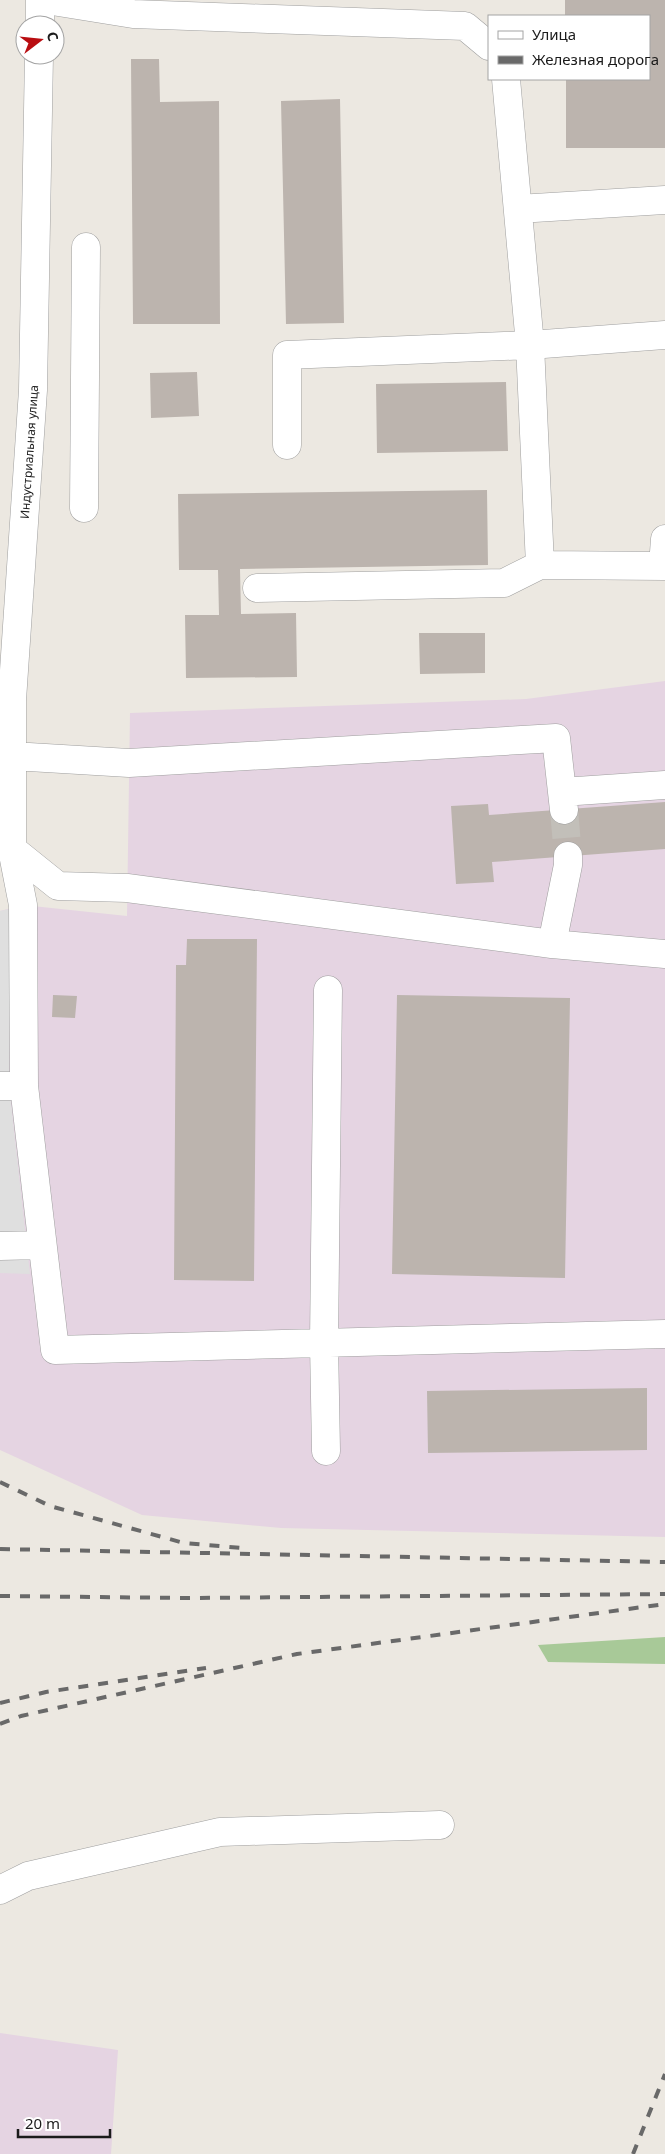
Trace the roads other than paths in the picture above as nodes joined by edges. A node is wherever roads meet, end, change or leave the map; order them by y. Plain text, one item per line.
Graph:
1 (40, 0) edge
2 (46, 0) edge
3 (40, 15) edge
4 (488, 45) edge
5 (39, 65) edge
6 (506, 80) edge
7 (665, 200) edge
8 (518, 209) junction
9 (86, 247) dead end
10 (665, 335) edge
11 (530, 345) junction
12 (287, 445) dead end
13 (84, 508) dead end
14 (665, 539) edge
15 (540, 565) junction
16 (664, 566) edge
17 (258, 588) dead end
18 (6, 700) edge
19 (12, 756) junction
20 (665, 785) edge
21 (6, 853) edge
22 (568, 856) tunnel mouth
23 (11, 940) edge
24 (552, 944) junction
25 (665, 954) edge
26 (328, 990) dead end
27 (12, 1086) edge
28 (41, 1245) junction
29 (0, 1246) edge
30 (665, 1334) edge
31 (324, 1343) junction
32 (326, 1451) dead end
33 (440, 1825) dead end
34 (0, 1890) edge

1 - 3 street
2 - 4 street
5 - 18 street, Индустриальная улица
6 - 8 street
7 - 8 street
8 - 11 street
9 - 13 street
10 - 11 street
11 - 12 street
11 - 15 street
14 - 16 street
15 - 16 street
15 - 17 street
18 - 19 street, Индустриальная улица
19 - 20 street
19 - 21 street, Индустриальная улица
21 - 23 street, Индустриальная улица
21 - 24 street
22 - 24 street
23 - 27 street, Индустриальная улица
24 - 25 street
26 - 31 street
27 - 28 street, Индустриальная улица
28 - 29 street
28 - 31 street, Индустриальная улица
30 - 31 street
31 - 32 street
33 - 34 street

